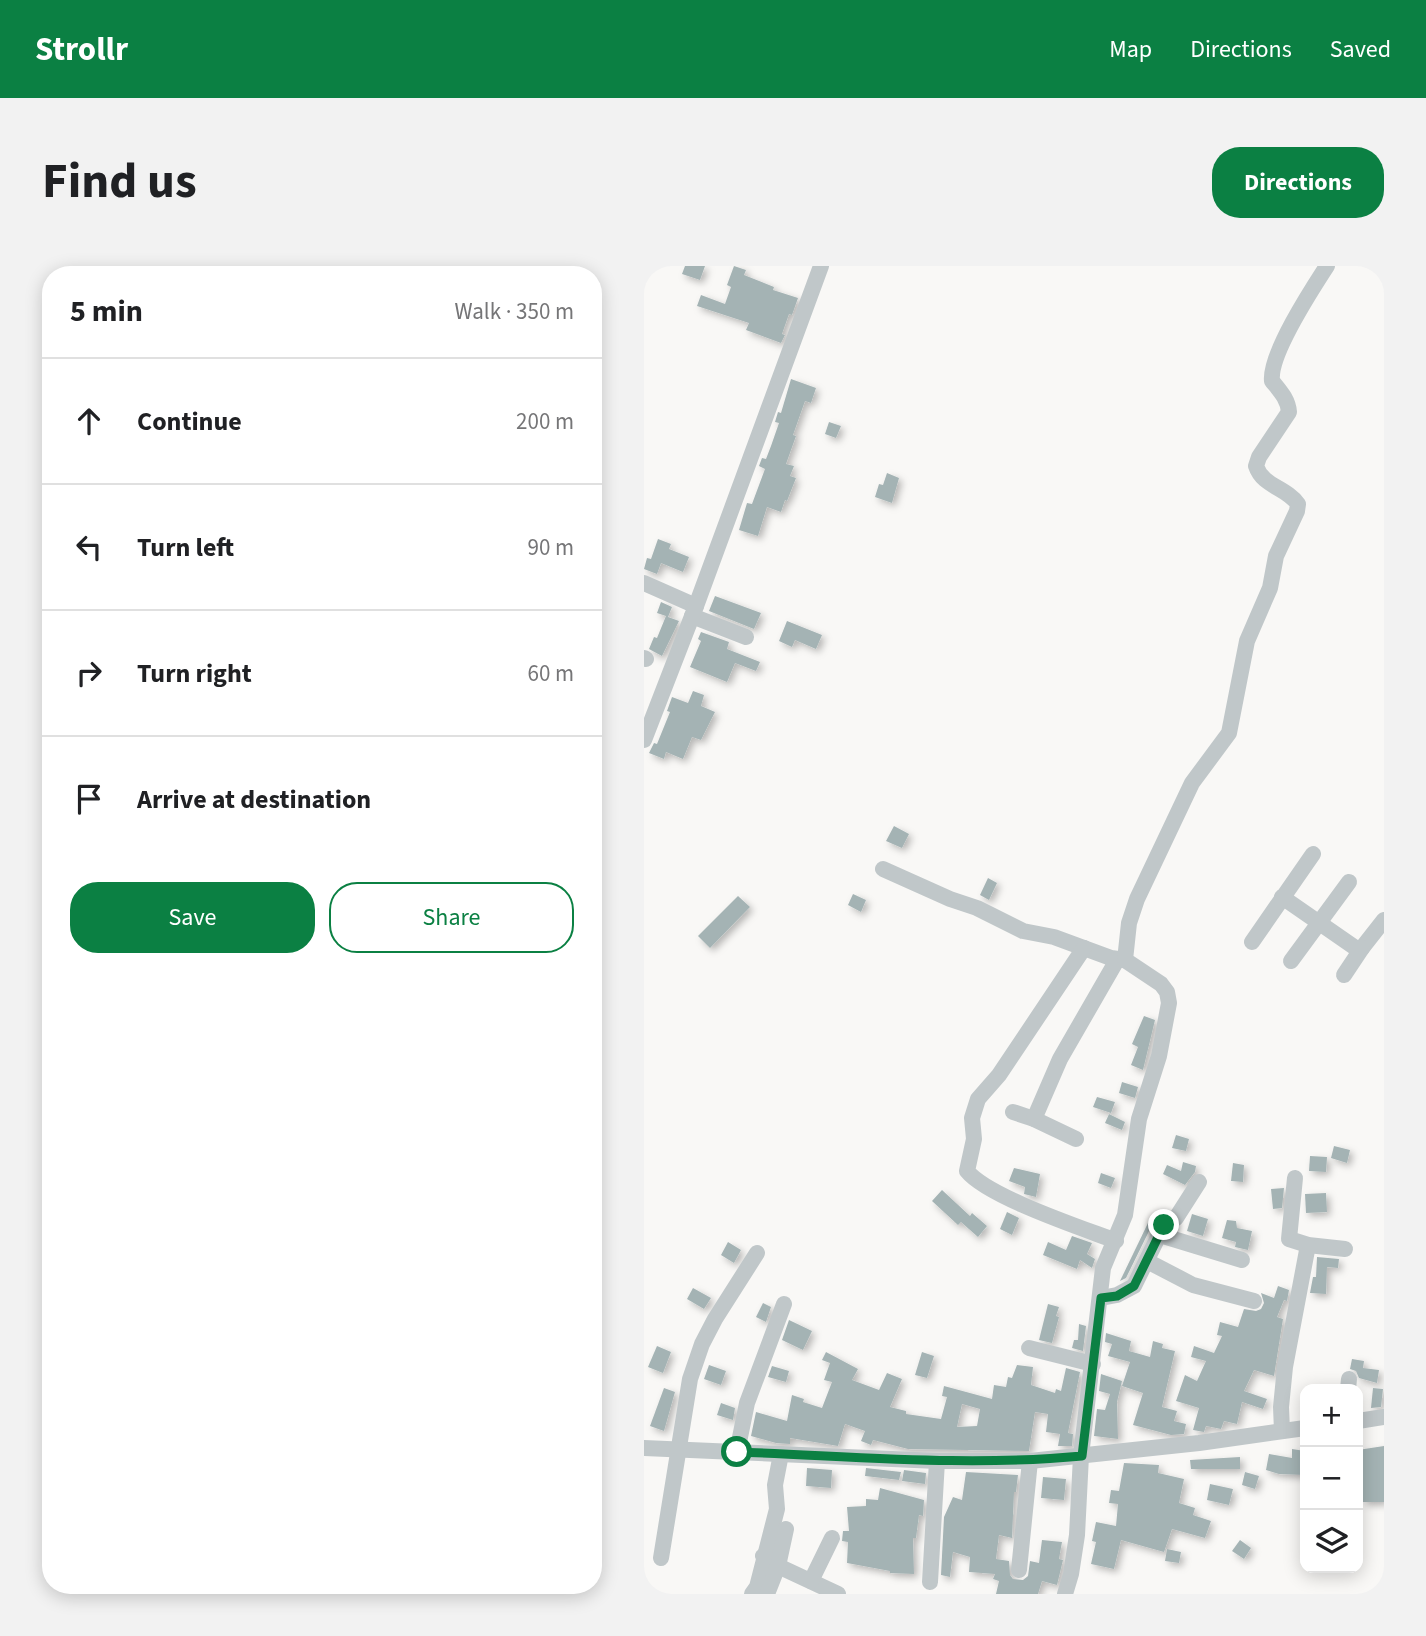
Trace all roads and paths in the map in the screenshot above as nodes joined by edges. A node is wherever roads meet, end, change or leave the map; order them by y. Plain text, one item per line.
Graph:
1 (821, 266) edge
2 (1327, 266) edge
3 (644, 583) edge
4 (694, 611) junction
5 (746, 637) dead end
6 (644, 740) edge
7 (1313, 854) dead end
8 (883, 869) dead end
9 (1349, 882) dead end
10 (1282, 897) junction
11 (1384, 920) edge
12 (1318, 922) junction
13 (1252, 942) dead end
14 (1084, 948) junction
15 (1362, 948) junction
16 (1121, 960) junction
17 (1290, 961) dead end
18 (1345, 975) dead end
19 (1013, 1112) dead end
20 (1034, 1119) junction
21 (1076, 1139) dead end
22 (1295, 1178) dead end
23 (1199, 1182) dead end
24 (1160, 1235) junction
25 (1116, 1241) junction
26 (1308, 1245) junction
27 (1345, 1249) dead end
28 (757, 1253) dead end
29 (1242, 1260) dead end
30 (1147, 1261) junction
31 (1101, 1298) junction
32 (1254, 1301) dead end
33 (784, 1304) dead end
34 (1029, 1348) dead end
35 (1093, 1364) junction
36 (1384, 1417) edge
37 (1363, 1419) edge
38 (1300, 1429) edge
39 (1282, 1431) junction
40 (644, 1448) edge
41 (679, 1450) junction
42 (737, 1452) junction
43 (781, 1454) junction
44 (1082, 1456) junction
45 (937, 1461) junction
46 (1030, 1461) junction
47 (786, 1530) dead end
48 (832, 1538) dead end
49 (763, 1556) junction
50 (661, 1558) dead end
51 (778, 1566) junction
52 (1019, 1570) dead end
53 (811, 1581) junction
54 (930, 1582) dead end
55 (752, 1594) edge
56 (767, 1594) edge
57 (838, 1594) edge
58 (1065, 1594) edge

1 - 4 street
2 - 16 street
3 - 4 street
4 - 5 street
4 - 6 street
7 - 10 street
8 - 14 street
9 - 12 street
10 - 12 street
10 - 13 street
11 - 15 street
12 - 15 street
12 - 17 street
14 - 16 street
14 - 25 street
15 - 18 street
16 - 20 street
16 - 25 street
19 - 20 street
20 - 21 street
22 - 26 street
23 - 24 street
24 - 29 street
24 - 30 street
25 - 31 street
26 - 27 street
26 - 39 street
28 - 41 street
30 - 31 street
30 - 32 street
31 - 35 street
33 - 42 street
34 - 35 street
35 - 44 street
36 - 37 street
38 - 39 street
39 - 44 street
40 - 41 street
41 - 42 street
41 - 50 street
42 - 43 street
43 - 45 street
43 - 49 street
44 - 46 street
44 - 58 street
45 - 46 street
45 - 54 street
46 - 52 street
47 - 51 street
48 - 53 street
49 - 51 street
49 - 55 street
51 - 53 street
51 - 56 street
53 - 57 street

